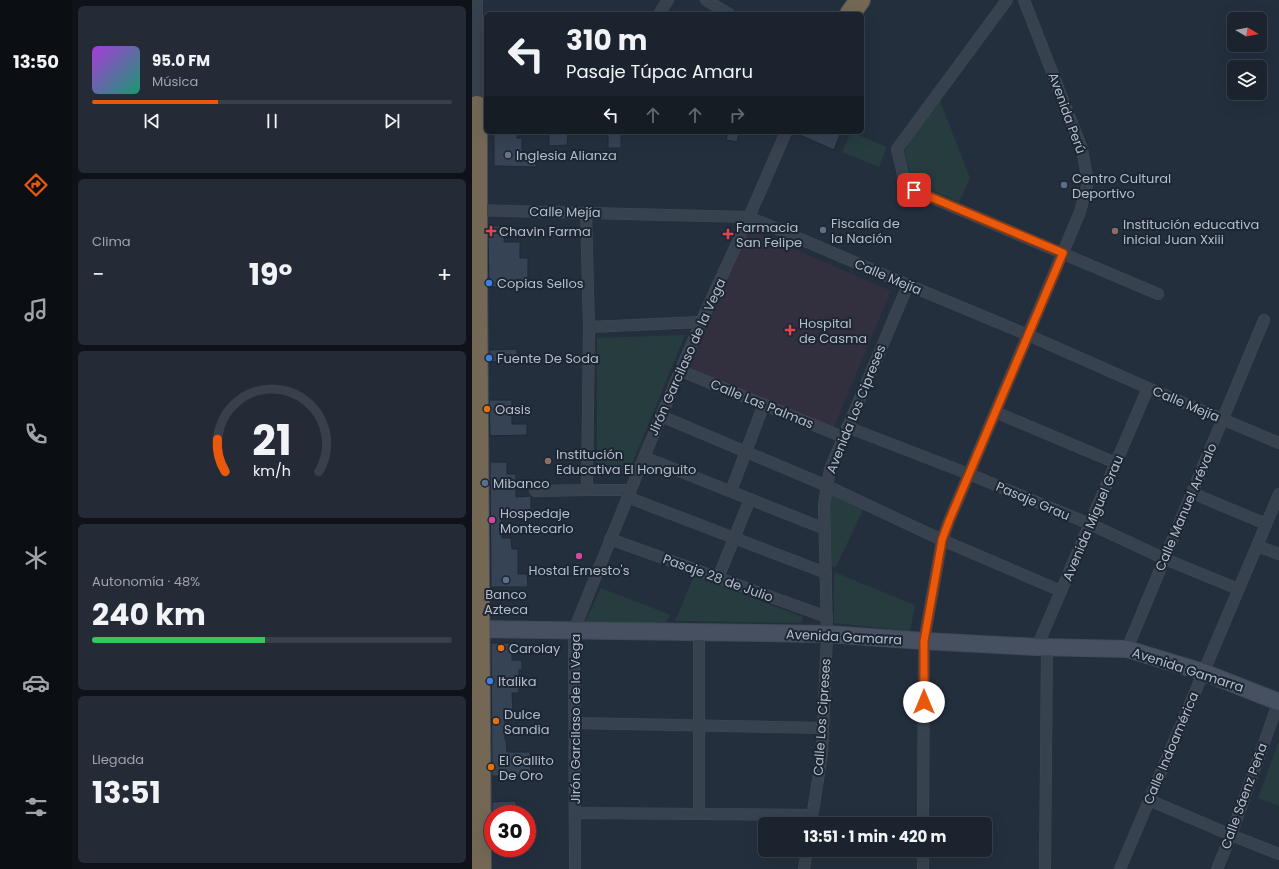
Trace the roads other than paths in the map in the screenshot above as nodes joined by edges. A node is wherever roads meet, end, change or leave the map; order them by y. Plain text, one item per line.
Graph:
1 (477, 0) edge
2 (668, 0) edge
3 (706, 0) edge
4 (1007, 0) edge
5 (1024, 0) edge
6 (660, 12) edge
7 (726, 12) edge
8 (474, 20) edge
9 (478, 106) edge
10 (785, 134) edge
11 (474, 210) edge
12 (586, 213) junction
13 (749, 217) junction
14 (1063, 253) junction
15 (908, 285) junction
16 (1158, 294) dead end
17 (1264, 320) dead end
18 (701, 322) junction
19 (589, 327) junction
20 (475, 333) edge
21 (1028, 335) junction
22 (681, 371) junction
23 (1148, 388) junction
24 (764, 404) junction
25 (996, 412) junction
26 (661, 416) junction
27 (1223, 419) junction
28 (845, 432) junction
29 (1279, 444) edge
30 (746, 451) junction
31 (644, 457) junction
32 (1116, 463) junction
33 (969, 474) junction
34 (827, 486) junction
35 (587, 490) junction
36 (535, 491) dead end
37 (731, 491) junction
38 (1192, 493) junction
39 (628, 494) junction
40 (1279, 494) edge
41 (750, 499) junction
42 (1090, 524) junction
43 (1266, 524) junction
44 (825, 529) junction
45 (734, 538) junction
46 (610, 539) junction
47 (942, 540) junction
48 (1257, 546) junction
49 (1279, 554) edge
50 (1165, 559) junction
51 (826, 573) junction
52 (718, 578) junction
53 (1238, 589) junction
54 (1061, 591) junction
55 (827, 617) junction
56 (475, 629) edge
57 (574, 630) junction
58 (699, 632) junction
59 (827, 634) junction
60 (924, 641) junction
61 (1042, 647) junction
62 (1127, 649) junction
63 (1203, 672) junction
64 (1279, 701) edge
65 (574, 723) junction
66 (699, 726) junction
67 (823, 728) junction
68 (1149, 800) junction
69 (575, 813) junction
70 (699, 814) junction
71 (758, 817) edge
72 (812, 817) edge
73 (923, 817) edge
74 (476, 834) edge
75 (1231, 835) junction
76 (1279, 854) edge
77 (806, 857) edge
78 (923, 857) edge
79 (481, 869) edge
80 (575, 869) edge
81 (804, 869) edge
82 (923, 869) edge
83 (1045, 869) edge
84 (1120, 869) edge
85 (1217, 869) edge

1 - 8 street
2 - 6 street
3 - 7 street
4 - 14 street
5 - 14 street, Avenida Perú
8 - 9 street
9 - 11 highway
10 - 13 street, Jirón Garcilaso de la Vega
11 - 12 street, Calle Mejía
11 - 20 highway
12 - 13 street, Calle Mejía
12 - 19 street
13 - 15 street, Calle Mejía
13 - 18 street, Jirón Garcilaso de la Vega
14 - 16 street
14 - 21 street, Avenida Perú
15 - 21 street, Calle Mejía
15 - 28 street, Avenida Los Cipreses
17 - 27 street, Calle Manuel Arévalo
18 - 19 street
18 - 22 street, Jirón Garcilaso de la Vega
19 - 35 street
20 - 56 highway
21 - 23 street, Calle Mejía
21 - 25 street, Avenida Perú
22 - 24 street, Calle Las Palmas
22 - 26 street, Jirón Garcilaso de la Vega
23 - 27 street, Calle Mejía
23 - 32 street, Avenida Miguel Grau
24 - 28 street, Calle Las Palmas
24 - 30 street
25 - 32 street
25 - 33 street, Avenida Perú
26 - 30 street
26 - 31 street, Jirón Garcilaso de la Vega
27 - 29 street, Calle Mejía
27 - 38 street, Calle Manuel Arévalo
28 - 33 street, Pasaje Grau
28 - 34 street, Avenida Los Cipreses
30 - 34 street
30 - 37 street
31 - 37 street
31 - 39 street, Jirón Garcilaso de la Vega
32 - 42 street, Avenida Miguel Grau
33 - 42 street, Pasaje Grau
33 - 47 street, Avenida Perú
34 - 44 street, Avenida Los Cipreses
34 - 47 street
35 - 36 street
35 - 39 street
37 - 41 street
38 - 43 street
38 - 50 street, Calle Manuel Arévalo
39 - 45 street
39 - 46 street, Jirón Garcilaso de la Vega
40 - 43 street, Calle Indoamérica
41 - 44 street
41 - 45 street
42 - 50 street, Pasaje Grau
42 - 54 street, Avenida Miguel Grau
43 - 48 street, Calle Indoamérica
44 - 51 street, Avenida Los Cipreses
45 - 51 street
45 - 52 street
46 - 52 street, Pasaje 28 de Julio
46 - 57 street, Jirón Garcilaso de la Vega
47 - 54 street
47 - 60 street, Avenida Perú
48 - 49 street
48 - 53 street, Calle Indoamérica
50 - 53 street, Pasaje Grau
50 - 62 street, Calle Manuel Arévalo
51 - 55 street, Avenida Los Cipreses
52 - 55 street, Pasaje 28 de Julio
53 - 63 street, Calle Indoamérica
54 - 61 street, Avenida Miguel Grau
55 - 59 street, Avenida Los Cipreses
56 - 57 street, Avenida Gamarra
56 - 74 highway
57 - 58 street, Avenida Gamarra
57 - 65 street, Jirón Garcilaso de la Vega
58 - 59 street, Avenida Gamarra
58 - 66 street
59 - 60 street, Avenida Gamarra
59 - 67 street, Calle Los Cipreses
60 - 61 street, Avenida Gamarra
60 - 73 street, Avenida Perú
61 - 62 street, Avenida Gamarra
61 - 83 street, Avenida Miguel Grau
62 - 63 street, Avenida Gamarra
63 - 64 street, Avenida Gamarra
63 - 68 street, Calle Indoamérica
64 - 75 street, Calle Sáenz Peña
65 - 66 street
65 - 69 street, Jirón Garcilaso de la Vega
66 - 67 street
66 - 70 street
67 - 72 street, Calle Los Cipreses
68 - 75 street
68 - 84 street, Calle Indoamérica
69 - 70 street
69 - 80 street, Jirón Garcilaso de la Vega
70 - 71 street
74 - 79 highway
75 - 76 street
75 - 85 street, Calle Sáenz Peña
77 - 81 street
78 - 82 street

